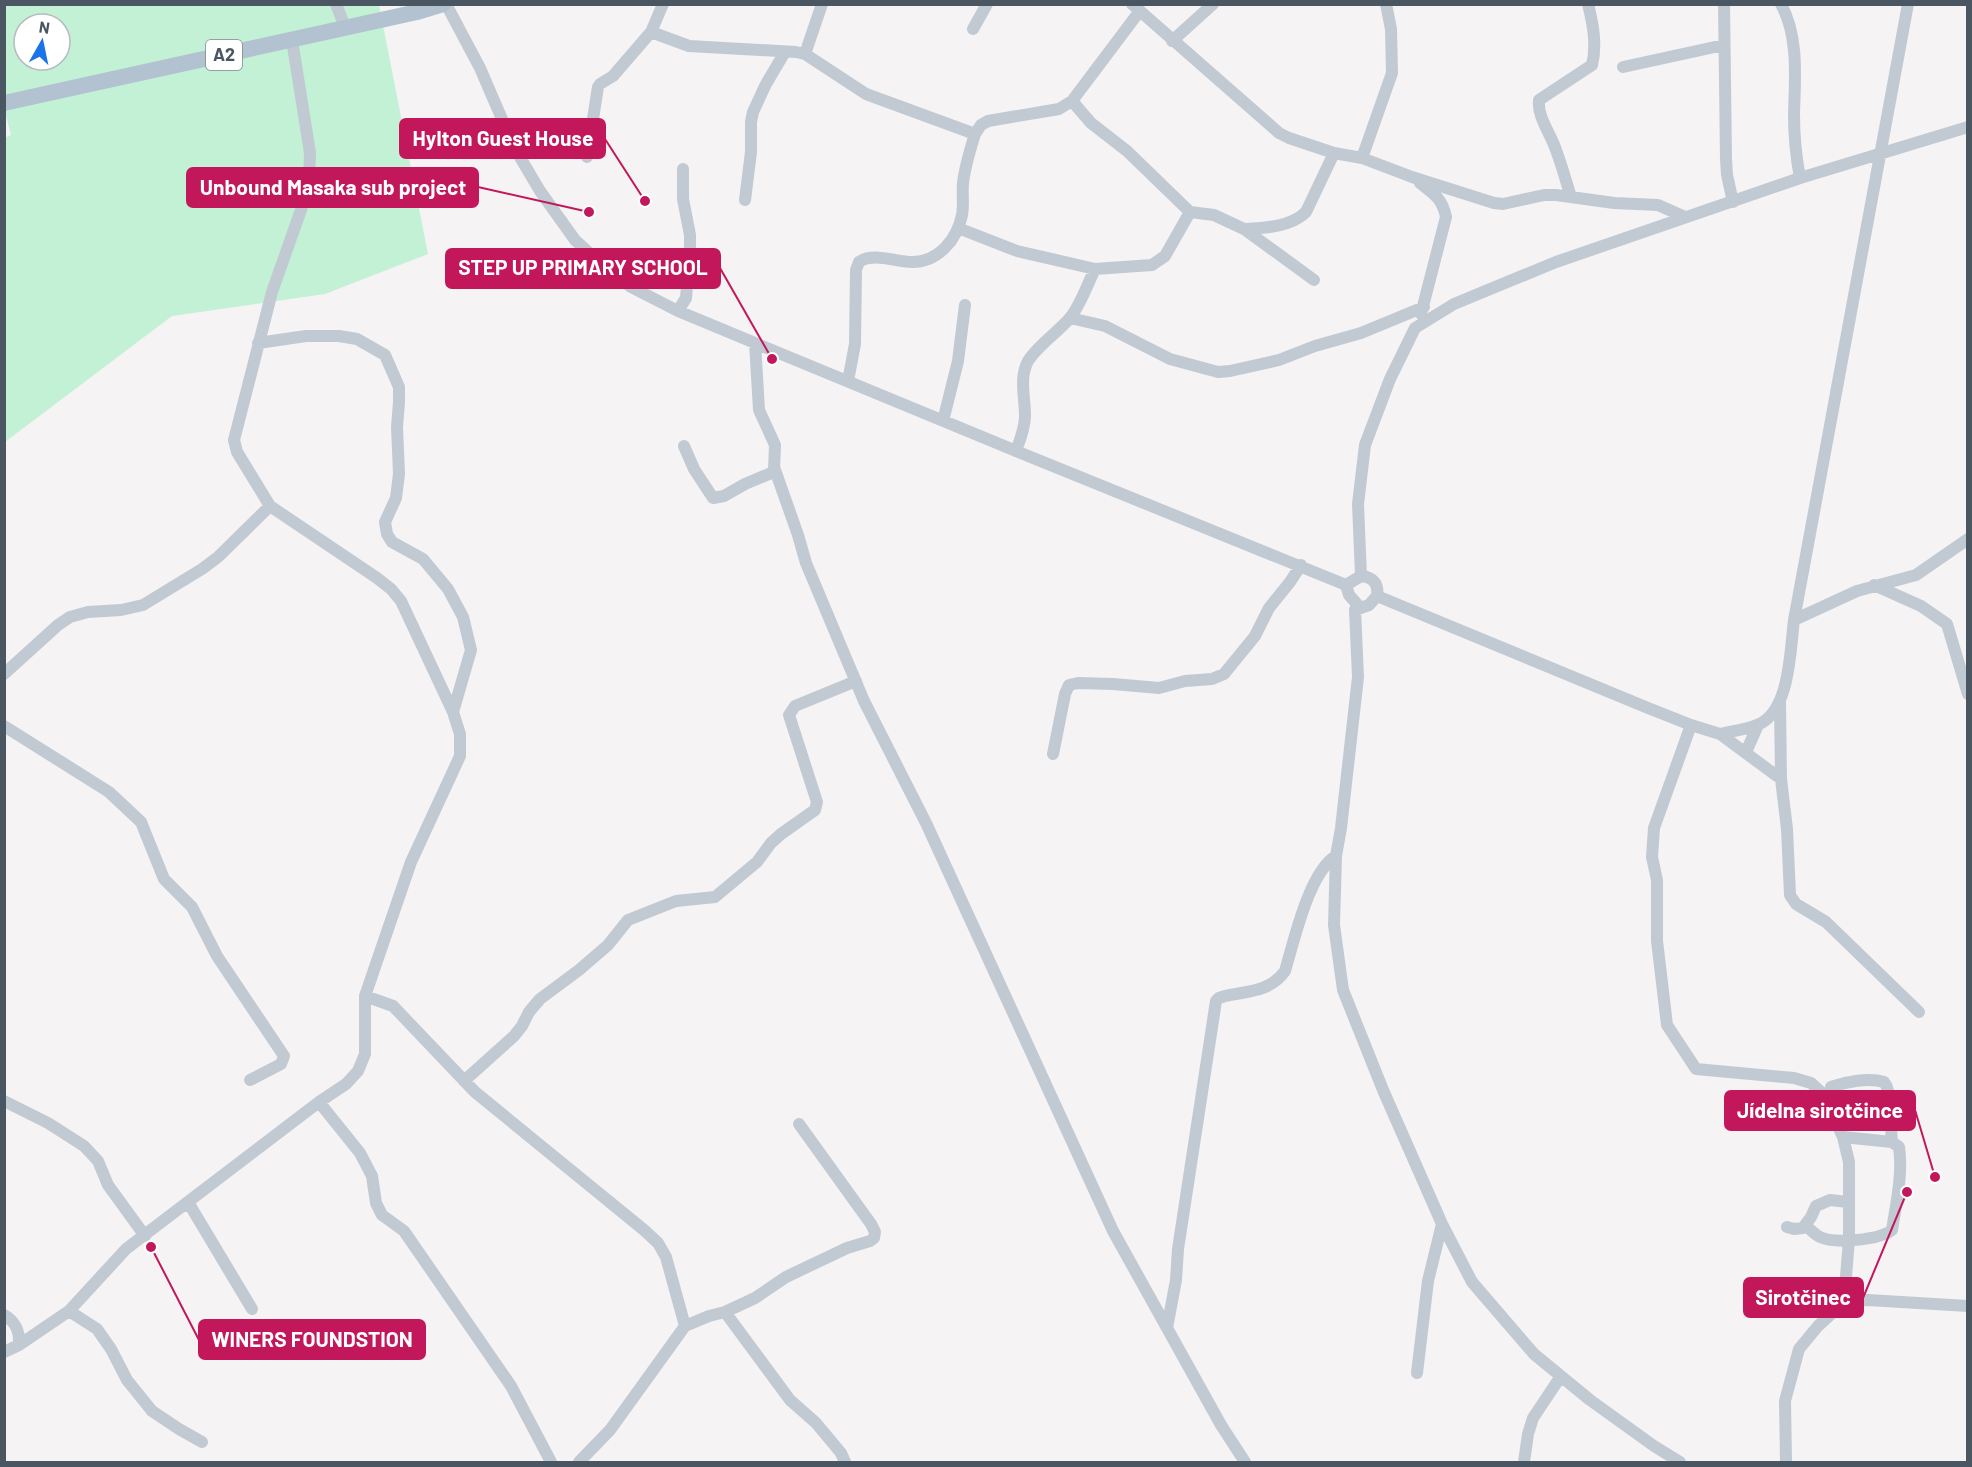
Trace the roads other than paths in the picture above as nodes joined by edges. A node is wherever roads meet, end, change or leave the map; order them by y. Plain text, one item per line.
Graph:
1 (336, 4) edge
2 (445, 4) edge
3 (663, 4) edge
4 (822, 4) edge
5 (987, 4) edge
6 (1213, 4) edge
7 (1386, 4) edge
8 (1588, 4) edge
9 (1724, 4) edge
10 (1781, 4) edge
11 (1908, 4) edge
12 (1135, 8) edge
13 (345, 27) junction
14 (973, 29) dead end
15 (651, 32) junction
16 (292, 40) junction
17 (1172, 41) junction
18 (1724, 45) junction
19 (785, 52) junction
20 (806, 54) junction
21 (1623, 68) dead end
22 (1072, 101) junction
23 (4, 103) edge
24 (1968, 127) edge
25 (975, 134) junction
26 (1334, 153) junction
27 (1881, 154) junction
28 (587, 156) dead end
29 (1362, 158) junction
30 (683, 169) dead end
31 (1412, 177) junction
32 (1800, 178) junction
33 (1571, 197) junction
34 (745, 200) dead end
35 (1733, 202) junction
36 (1190, 212) junction
37 (1685, 217) junction
38 (958, 228) junction
39 (1244, 229) junction
40 (1095, 269) junction
41 (1314, 280) dead end
42 (966, 305) dead end
43 (1424, 307) junction
44 (678, 311) junction
45 (1070, 318) junction
46 (1415, 328) junction
47 (258, 343) junction
48 (755, 343) junction
49 (848, 381) junction
50 (943, 421) junction
51 (684, 446) dead end
52 (1016, 451) junction
53 (774, 467) junction
54 (270, 506) junction
55 (1968, 539) edge
56 (1301, 565) junction
57 (1360, 576) junction
58 (1346, 585) junction
59 (1875, 585) junction
60 (1377, 596) junction
61 (1355, 610) junction
62 (1794, 620) junction
63 (4, 674) edge
64 (1965, 676) edge
65 (856, 681) junction
66 (1968, 694) edge
67 (1780, 703) junction
68 (453, 712) junction
69 (1691, 725) junction
70 (1758, 725) junction
71 (4, 726) edge
72 (1720, 734) junction
73 (1746, 752) junction
74 (1053, 754) dead end
75 (1781, 778) junction
76 (1336, 856) junction
77 (365, 996) junction
78 (1919, 1012) dead end
79 (250, 1080) dead end
80 (464, 1081) junction
81 (4, 1101) edge
82 (320, 1102) junction
83 (1833, 1113) junction
84 (799, 1124) dead end
85 (1843, 1137) junction
86 (1892, 1142) junction
87 (1848, 1202) junction
88 (184, 1205) junction
89 (1442, 1224) junction
90 (1805, 1225) junction
91 (1787, 1227) dead end
92 (145, 1236) junction
93 (1849, 1239) junction
94 (1844, 1302) junction
95 (1968, 1305) edge
96 (252, 1310) dead end
97 (69, 1311) junction
98 (725, 1312) junction
99 (4, 1315) edge
100 (685, 1326) junction
101 (1167, 1328) junction
102 (19, 1345) junction
103 (4, 1352) edge
104 (1417, 1372) dead end
105 (1561, 1376) junction
106 (202, 1442) dead end
107 (551, 1462) edge
108 (579, 1462) edge
109 (845, 1462) edge
110 (1245, 1462) edge
111 (1524, 1462) edge
112 (1680, 1462) edge
113 (1786, 1462) edge

1 - 13 street
2 - 13 main road, A2
2 - 44 street
3 - 15 street
4 - 20 street
5 - 14 street
6 - 17 street
7 - 29 street
8 - 33 street
9 - 18 street
10 - 32 street
11 - 27 street
12 - 17 street
12 - 22 street
13 - 16 main road, A2
15 - 19 street
15 - 28 street
16 - 23 main road, A2
16 - 47 street
17 - 26 street
18 - 21 street
18 - 35 street
19 - 20 street
19 - 34 street
20 - 25 street
22 - 25 street
22 - 36 street
24 - 27 street
25 - 38 street
26 - 29 street
26 - 39 street
27 - 32 street
27 - 62 street
29 - 31 street
30 - 44 street
31 - 33 street
31 - 43 street
32 - 35 street
33 - 37 street
35 - 37 street
36 - 39 street
36 - 40 street
37 - 46 street
38 - 40 street
38 - 49 street
39 - 41 street
40 - 45 street
42 - 50 street
43 - 45 street
43 - 46 street
44 - 48 street
45 - 52 street
46 - 57 street
47 - 54 street
47 - 68 street
48 - 49 street
48 - 53 street
49 - 50 street
50 - 52 street
51 - 53 street
52 - 56 street
53 - 65 street
54 - 63 street
54 - 68 street
55 - 59 street
56 - 58 street
56 - 74 street
57 - 58 street
57 - 60 street
58 - 61 street
59 - 62 street
59 - 64 street
60 - 61 street
60 - 69 street
61 - 76 street
62 - 67 street
64 - 66 street
65 - 80 street
65 - 101 street
67 - 70 street
67 - 75 street
68 - 77 street
69 - 72 street
69 - 83 street
70 - 72 street
70 - 73 street
71 - 79 street
72 - 73 street
73 - 75 street
75 - 78 street
76 - 89 street
76 - 101 street
77 - 80 street
77 - 82 street
80 - 100 street
81 - 92 street
82 - 88 street
82 - 107 street
83 - 85 street
83 - 86 street
84 - 98 street
85 - 86 street
85 - 87 street
86 - 93 street
87 - 90 street
87 - 93 street
88 - 92 street
88 - 96 street
89 - 104 street
89 - 105 street
90 - 91 street
90 - 93 street
92 - 97 street
93 - 94 street
94 - 95 street
94 - 113 street
97 - 102 street
97 - 106 street
98 - 100 street
98 - 109 street
99 - 102 street
100 - 108 street
101 - 110 street
102 - 103 street
105 - 111 street
105 - 112 street

